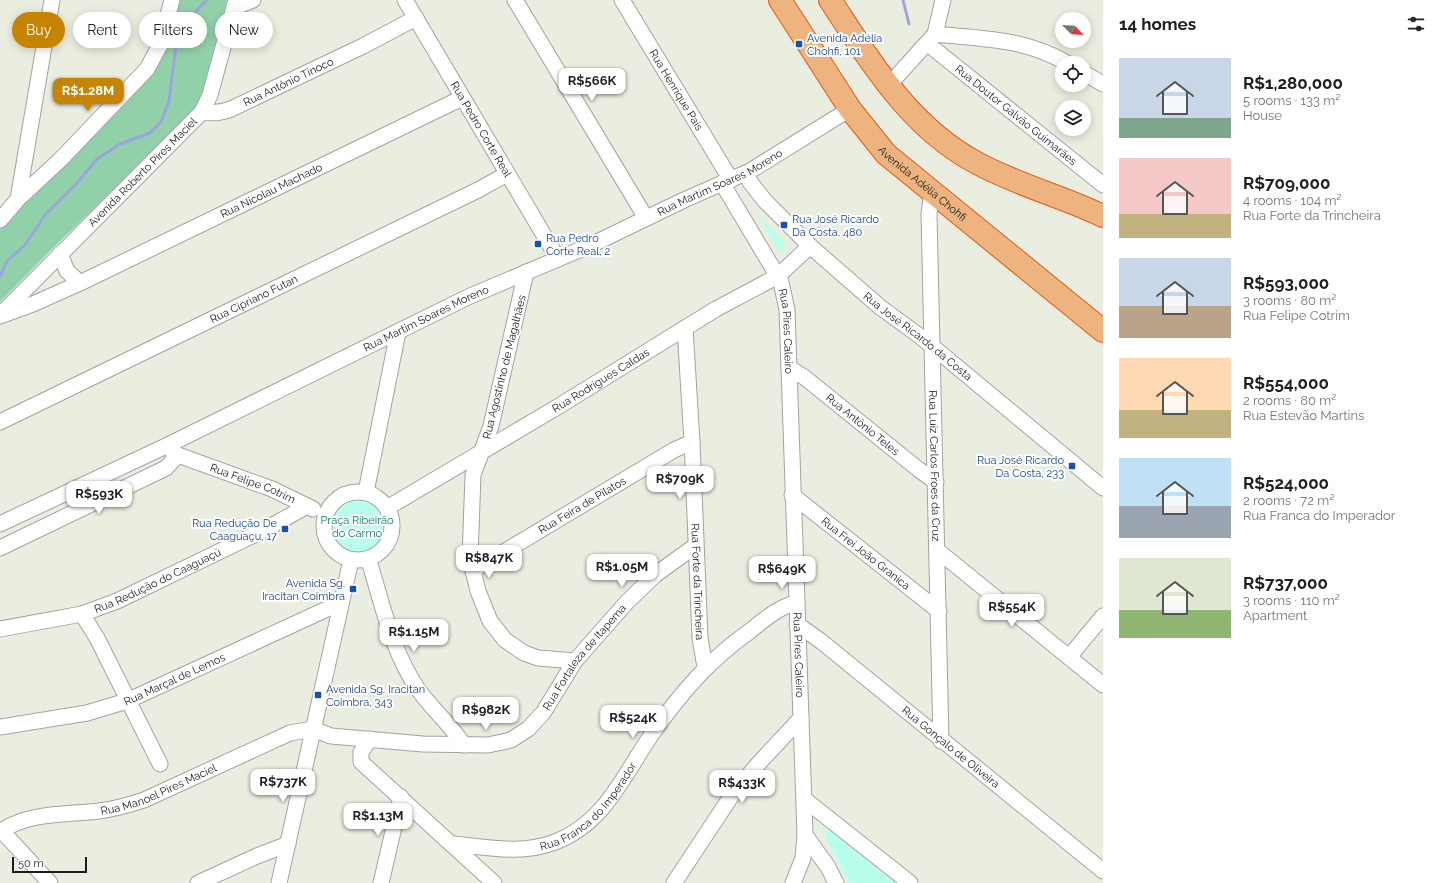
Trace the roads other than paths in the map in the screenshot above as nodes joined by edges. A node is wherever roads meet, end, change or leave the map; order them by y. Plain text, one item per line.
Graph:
1 (52, 0) edge
2 (172, 0) edge
3 (254, 0) edge
4 (405, 0) edge
5 (515, 0) edge
6 (622, 0) edge
7 (780, 0) edge
8 (830, 0) edge
9 (943, 0) edge
10 (235, 3) edge
11 (416, 18) junction
12 (932, 39) junction
13 (1055, 56) edge
14 (1091, 77) edge
15 (1103, 84) edge
16 (888, 86) junction
17 (462, 98) junction
18 (850, 109) junction
19 (202, 112) junction
20 (747, 173) junction
21 (506, 174) junction
22 (727, 182) junction
23 (1103, 186) edge
24 (932, 191) junction
25 (18, 199) junction
26 (1103, 216) edge
27 (646, 218) junction
28 (0, 220) edge
29 (810, 246) junction
30 (60, 254) junction
31 (558, 259) junction
32 (526, 272) junction
33 (778, 276) junction
34 (80, 282) junction
35 (0, 316) edge
36 (685, 328) junction
37 (1103, 331) edge
38 (398, 332) junction
39 (932, 346) junction
40 (789, 368) junction
41 (0, 422) edge
42 (692, 442) junction
43 (166, 446) junction
44 (482, 452) junction
45 (178, 456) junction
46 (936, 482) junction
47 (1103, 488) edge
48 (366, 492) junction
49 (792, 495) junction
50 (307, 506) junction
51 (387, 508) junction
52 (326, 514) junction
53 (0, 524) edge
54 (695, 546) junction
55 (0, 548) edge
56 (938, 550) junction
57 (368, 558) junction
58 (351, 560) junction
59 (473, 572) junction
60 (340, 603) junction
61 (796, 603) junction
62 (939, 611) junction
63 (82, 614) junction
64 (1103, 616) edge
65 (797, 624) junction
66 (1, 628) edge
67 (1069, 656) junction
68 (575, 661) junction
69 (705, 667) junction
70 (1103, 685) edge
71 (127, 701) junction
72 (801, 718) junction
73 (0, 727) edge
74 (313, 729) junction
75 (370, 739) junction
76 (942, 741) junction
77 (464, 745) junction
78 (160, 764) dead end
79 (400, 797) junction
80 (804, 799) junction
81 (1, 832) edge
82 (805, 835) junction
83 (288, 844) junction
84 (453, 844) junction
85 (1103, 872) edge
86 (50, 883) edge
87 (198, 883) edge
88 (279, 883) edge
89 (381, 883) edge
90 (494, 883) edge
91 (674, 883) edge
92 (793, 883) edge
93 (836, 883) edge
94 (910, 883) edge

1 - 25 street
2 - 25 street
3 - 10 street
4 - 11 street, Rua Pedro Corte Real
5 - 27 street
6 - 22 street, Rua Henrique Pais
7 - 18 highway, Avenida Adélia Chohfi
8 - 16 highway
9 - 12 street
10 - 19 street, Avenida Roberto Pires Maciel
11 - 17 street, Rua Pedro Corte Real
11 - 19 street, Rua Antônio Tinoco
12 - 13 street
12 - 16 street
12 - 23 street, Rua Doutor Galvão Guimarães
14 - 15 street
16 - 26 highway
17 - 21 street, Rua Pedro Corte Real
17 - 34 street, Rua Nicolau Machado
18 - 20 street, Rua Martim Soares Moreno
18 - 24 highway, Avenida Adélia Chohfi
19 - 30 street, Avenida Roberto Pires Maciel
20 - 22 street, Rua Martim Soares Moreno
20 - 29 street, Rua José Ricardo da Costa
21 - 31 street, Rua Pedro Corte Real
21 - 41 street, Rua Cipriano Futan
22 - 27 street, Rua Martim Soares Moreno
22 - 33 street, Rua Henrique Pais
24 - 37 highway, Avenida Adélia Chohfi
24 - 39 street, Rua Luiz Carlos Froes da Cruz
25 - 28 street
27 - 31 street, Rua Martim Soares Moreno
29 - 33 street, Rua Rodrigues Caldas
29 - 39 street, Rua José Ricardo da Costa
30 - 34 street
30 - 35 street, Avenida Roberto Pires Maciel
31 - 32 street, Rua Martim Soares Moreno
32 - 38 street, Rua Martim Soares Moreno
32 - 44 street, Rua Agostinho de Magalhães
33 - 36 street, Rua Rodrigues Caldas
33 - 40 street, Rua Pires Caleiro
34 - 35 street, Rua Nicolau Machado
36 - 42 street, Rua Forte da Trincheira
36 - 44 street, Rua Rodrigues Caldas
38 - 43 street, Rua Martim Soares Moreno
38 - 48 street
39 - 46 street, Rua Luiz Carlos Froes da Cruz
39 - 47 street, Rua José Ricardo da Costa
40 - 46 street, Rua Antônio Teles
40 - 49 street, Rua Pires Caleiro
42 - 54 street, Rua Forte da Trincheira
42 - 59 street, Rua Feira de Pilatos
43 - 45 street, Rua Felipe Cotrim
43 - 53 street, Rua Martim Soares Moreno
44 - 51 street, Rua Rodrigues Caldas
44 - 59 street, Rua Agostinho de Magalhães
45 - 50 street, Rua Felipe Cotrim
45 - 55 street
46 - 56 street, Rua Luiz Carlos Froes da Cruz
48 - 51 street
48 - 52 street
49 - 61 street, Rua Pires Caleiro
49 - 62 street, Rua Frei João Granica
50 - 52 street, Rua Felipe Cotrim
50 - 63 street, Rua Redução do Caaguaçú
51 - 57 street
52 - 58 street
54 - 68 street, Rua Fortaleza de Itapema
54 - 69 street, Rua Forte da Trincheira
56 - 62 street, Rua Luiz Carlos Froes da Cruz
56 - 67 street
57 - 58 street
57 - 77 street
58 - 60 street
59 - 68 street, Rua Agostinho de Magalhães
60 - 71 street, Rua Marçal de Lemos
60 - 74 street
61 - 65 street, Rua Pires Caleiro
61 - 69 street, Rua Franca do Imperador
62 - 76 street, Rua Luiz Carlos Froes da Cruz
63 - 66 street, Rua Redução do Caaguaçú
63 - 71 street
64 - 67 street
65 - 72 street, Rua Pires Caleiro
65 - 76 street, Rua Gonçalo de Oliveira
67 - 70 street
68 - 77 street, Rua Fortaleza de Itapema
69 - 84 street, Rua Franca do Imperador
71 - 73 street, Rua Marçal de Lemos
71 - 78 street
72 - 80 street, Rua Pires Caleiro
72 - 91 street
74 - 75 street, Rua Fortaleza de Itapema
74 - 81 street, Rua Manoel Pires Maciel
74 - 83 street
75 - 77 street, Rua Fortaleza de Itapema
75 - 79 street
76 - 85 street, Rua Gonçalo de Oliveira
79 - 84 street
79 - 89 street
80 - 82 street, Rua Pires Caleiro
80 - 94 street
81 - 86 street
82 - 92 street, Rua Pires Caleiro
82 - 93 street
83 - 87 street
83 - 88 street
84 - 90 street

